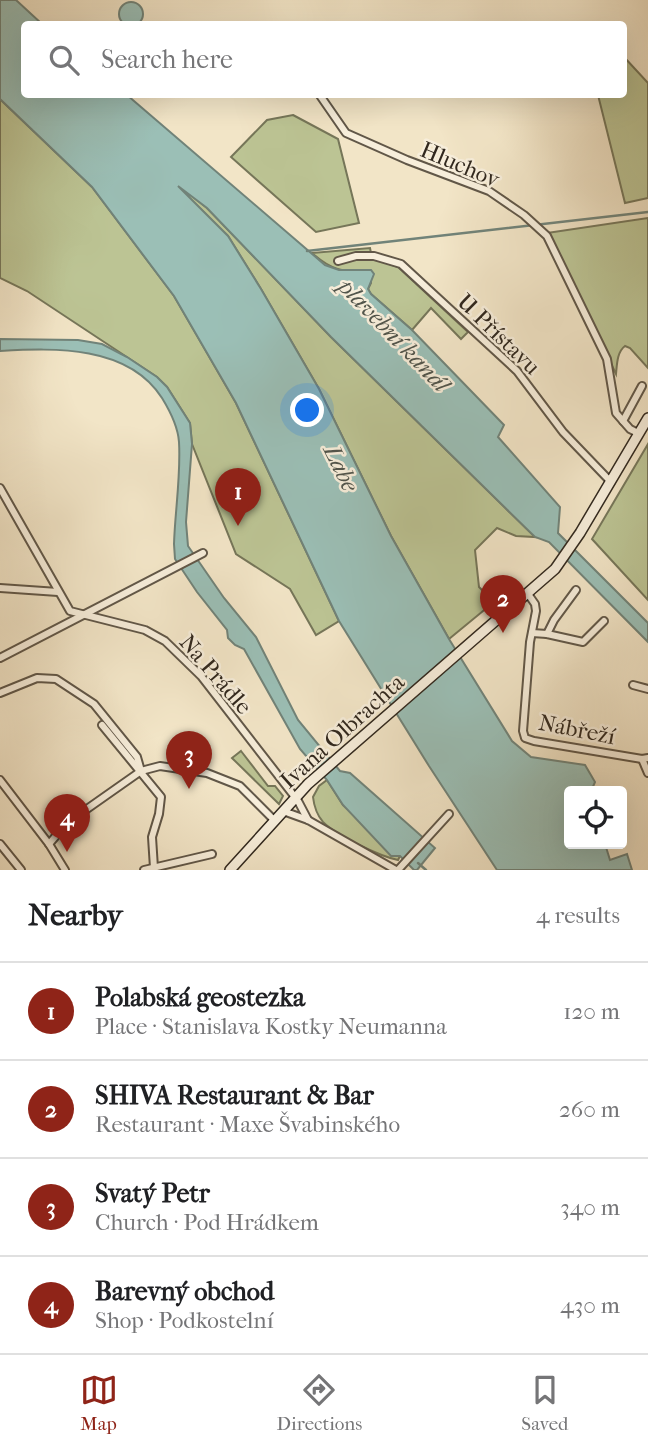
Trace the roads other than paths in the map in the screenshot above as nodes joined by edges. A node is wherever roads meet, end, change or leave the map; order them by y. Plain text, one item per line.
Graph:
1 (322, 98) edge
2 (338, 261) dead end
3 (642, 386) dead end
4 (648, 418) edge
5 (623, 421) junction
6 (638, 433) junction
7 (611, 482) junction
8 (0, 488) edge
9 (204, 553) dead end
10 (0, 588) edge
11 (576, 590) dead end
12 (58, 592) junction
13 (528, 594) junction
14 (84, 616) junction
15 (604, 621) dead end
16 (532, 633) junction
17 (547, 634) junction
18 (0, 658) edge
19 (634, 685) dead end
20 (648, 689) edge
21 (0, 693) edge
22 (102, 725) dead end
23 (645, 758) edge
24 (141, 771) junction
25 (648, 773) edge
26 (0, 780) edge
27 (293, 797) junction
28 (283, 811) junction
29 (449, 814) dead end
30 (309, 820) junction
31 (275, 821) junction
32 (0, 844) edge
33 (49, 844) junction
34 (212, 854) dead end
35 (154, 868) junction
36 (21, 870) edge
37 (65, 870) edge
38 (144, 870) edge
39 (230, 870) edge
40 (397, 870) edge

1 - 5 street, Hluchov
2 - 7 street, U Přístavu
3 - 5 street
4 - 6 main road, Ivana Olbrachta
5 - 6 street
6 - 7 main road, Ivana Olbrachta
7 - 13 main road, Ivana Olbrachta
8 - 12 street
9 - 14 street
10 - 12 street
11 - 17 street
12 - 14 street
13 - 16 street, Nábřeží
13 - 27 main road, Ivana Olbrachta
14 - 18 street
14 - 27 street, Na Prádle
15 - 17 street
16 - 17 street
16 - 23 street, Nábřeží
19 - 20 street
21 - 24 street
22 - 24 street
23 - 25 street, Nábřeží
24 - 31 street
24 - 33 street
24 - 35 street
26 - 33 street
27 - 28 main road, Ivana Olbrachta
27 - 30 street, Na Prádle
28 - 30 street
28 - 31 main road, Ivana Olbrachta
29 - 40 street
30 - 40 street
31 - 39 main road, Ivana Olbrachta
32 - 36 street
33 - 37 street
34 - 35 street
35 - 38 street

